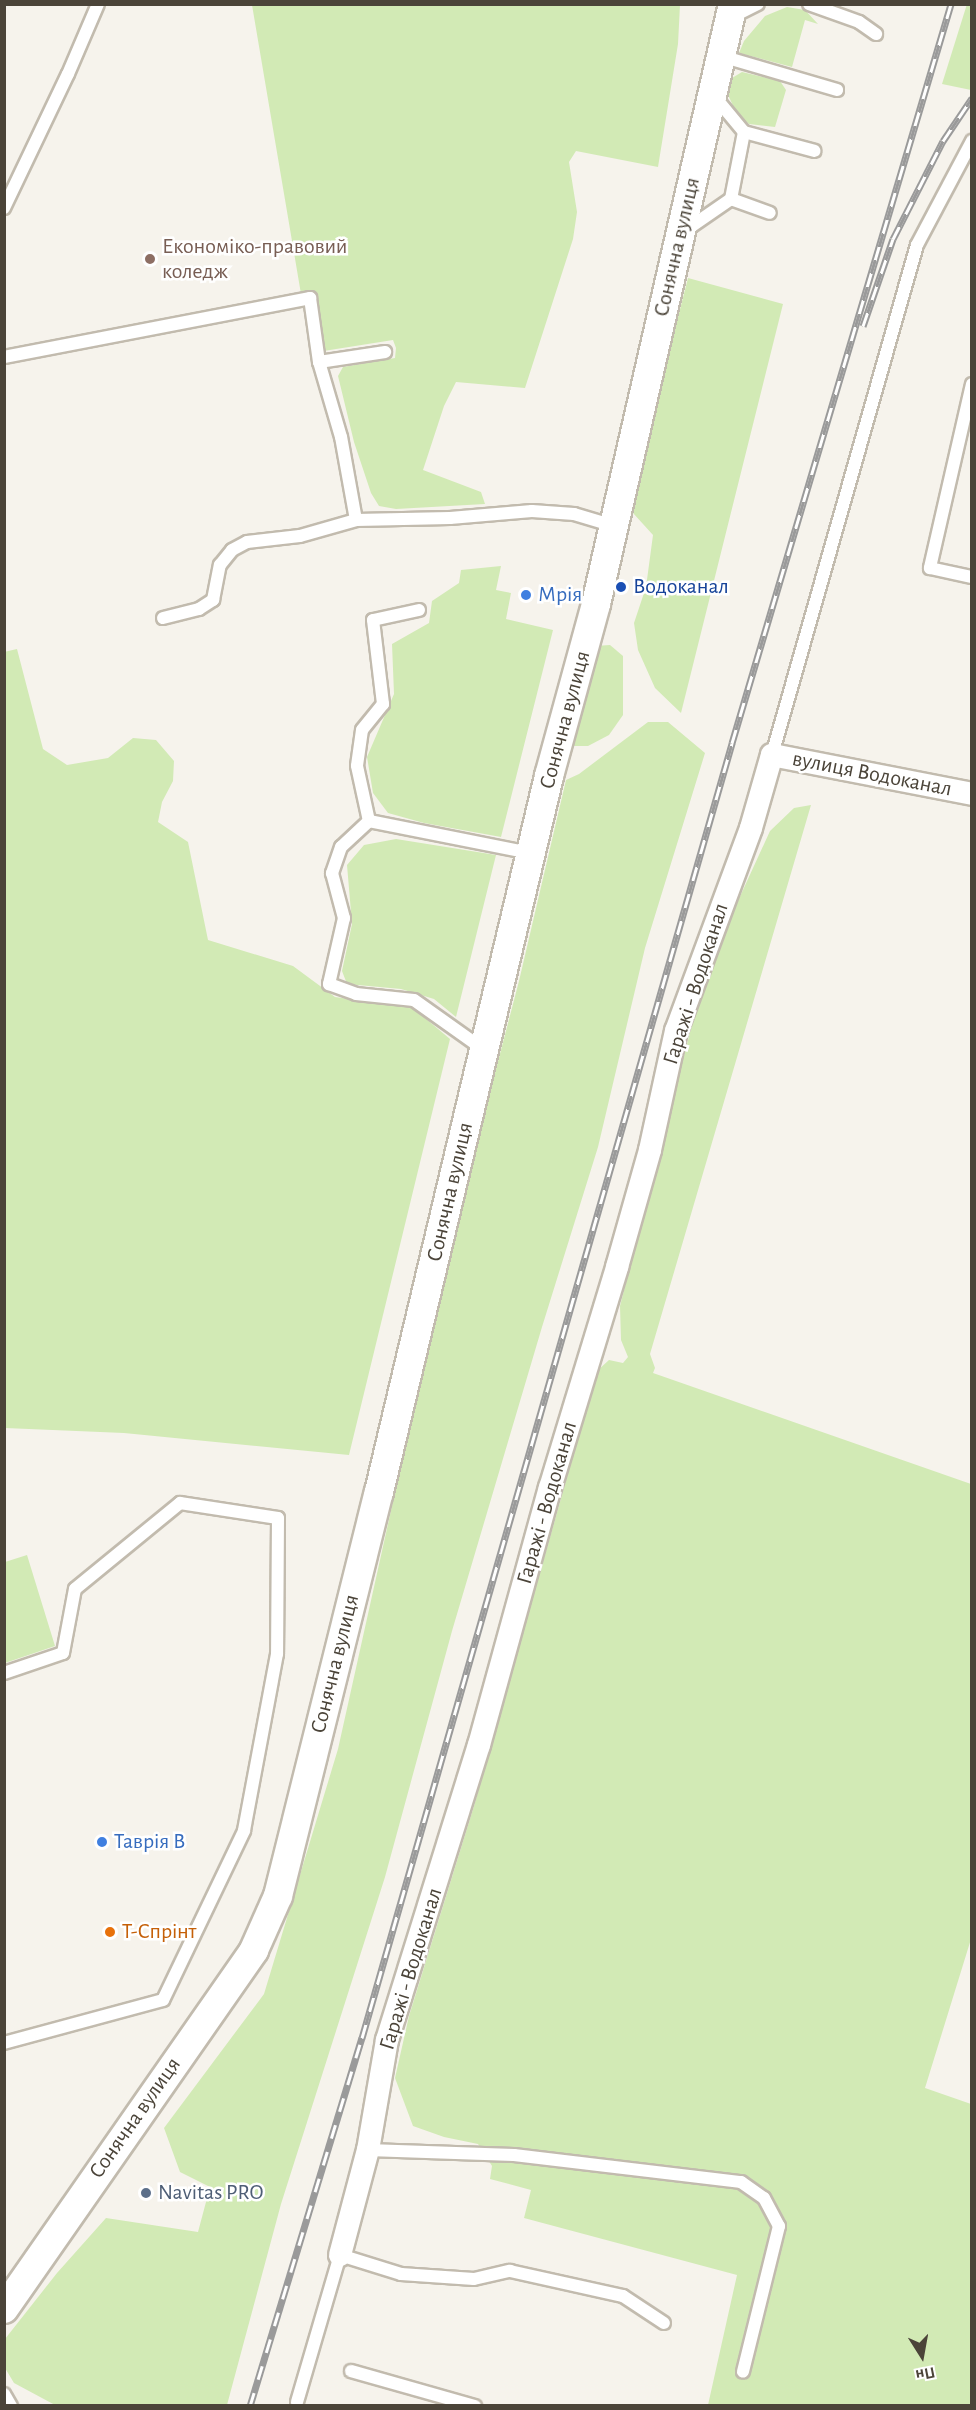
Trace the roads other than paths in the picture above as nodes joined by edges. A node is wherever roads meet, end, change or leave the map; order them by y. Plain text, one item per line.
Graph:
1 (98, 4) edge
2 (758, 4) edge
3 (809, 4) edge
4 (731, 11) edge
5 (876, 34) dead end
6 (721, 56) junction
7 (837, 90) dead end
8 (712, 94) junction
9 (744, 132) junction
10 (972, 141) edge
11 (815, 151) dead end
12 (731, 199) junction
13 (4, 208) edge
14 (770, 213) dead end
15 (680, 234) junction
16 (385, 352) dead end
17 (4, 357) edge
18 (320, 362) junction
19 (972, 384) edge
20 (357, 520) junction
21 (615, 526) junction
22 (972, 577) edge
23 (419, 610) dead end
24 (163, 618) dead end
25 (772, 755) junction
26 (972, 794) edge
27 (369, 821) junction
28 (531, 853) junction
29 (484, 1050) junction
30 (4, 1673) edge
31 (4, 2043) edge
32 (368, 2150) junction
33 (340, 2255) junction
34 (4, 2308) edge
35 (664, 2323) dead end
36 (351, 2372) dead end
37 (743, 2372) dead end
38 (4, 2394) edge
39 (297, 2402) dead end
40 (11, 2406) edge
41 (475, 2406) edge

1 - 13 lane
2 - 4 lane
3 - 5 lane
4 - 6 street, Сонячна вулиця
6 - 7 lane
6 - 8 street, Сонячна вулиця
8 - 9 lane
8 - 15 street, Сонячна вулиця
9 - 11 lane
9 - 12 lane
10 - 25 lane
12 - 14 lane
12 - 15 lane
15 - 21 street, Сонячна вулиця
16 - 18 lane
17 - 18 lane
18 - 20 lane
19 - 22 lane
20 - 21 lane
20 - 24 lane
21 - 28 street, Сонячна вулиця
23 - 27 lane
25 - 26 street, вулиця Водоканал
25 - 32 street, Гаражі - Водоканал
27 - 28 lane
27 - 29 lane
28 - 29 street, Сонячна вулиця
29 - 34 street, Сонячна вулиця
30 - 31 lane
32 - 33 street, Гаражі - Водоканал
32 - 37 lane
33 - 35 lane
33 - 39 lane
36 - 41 lane
38 - 40 lane

